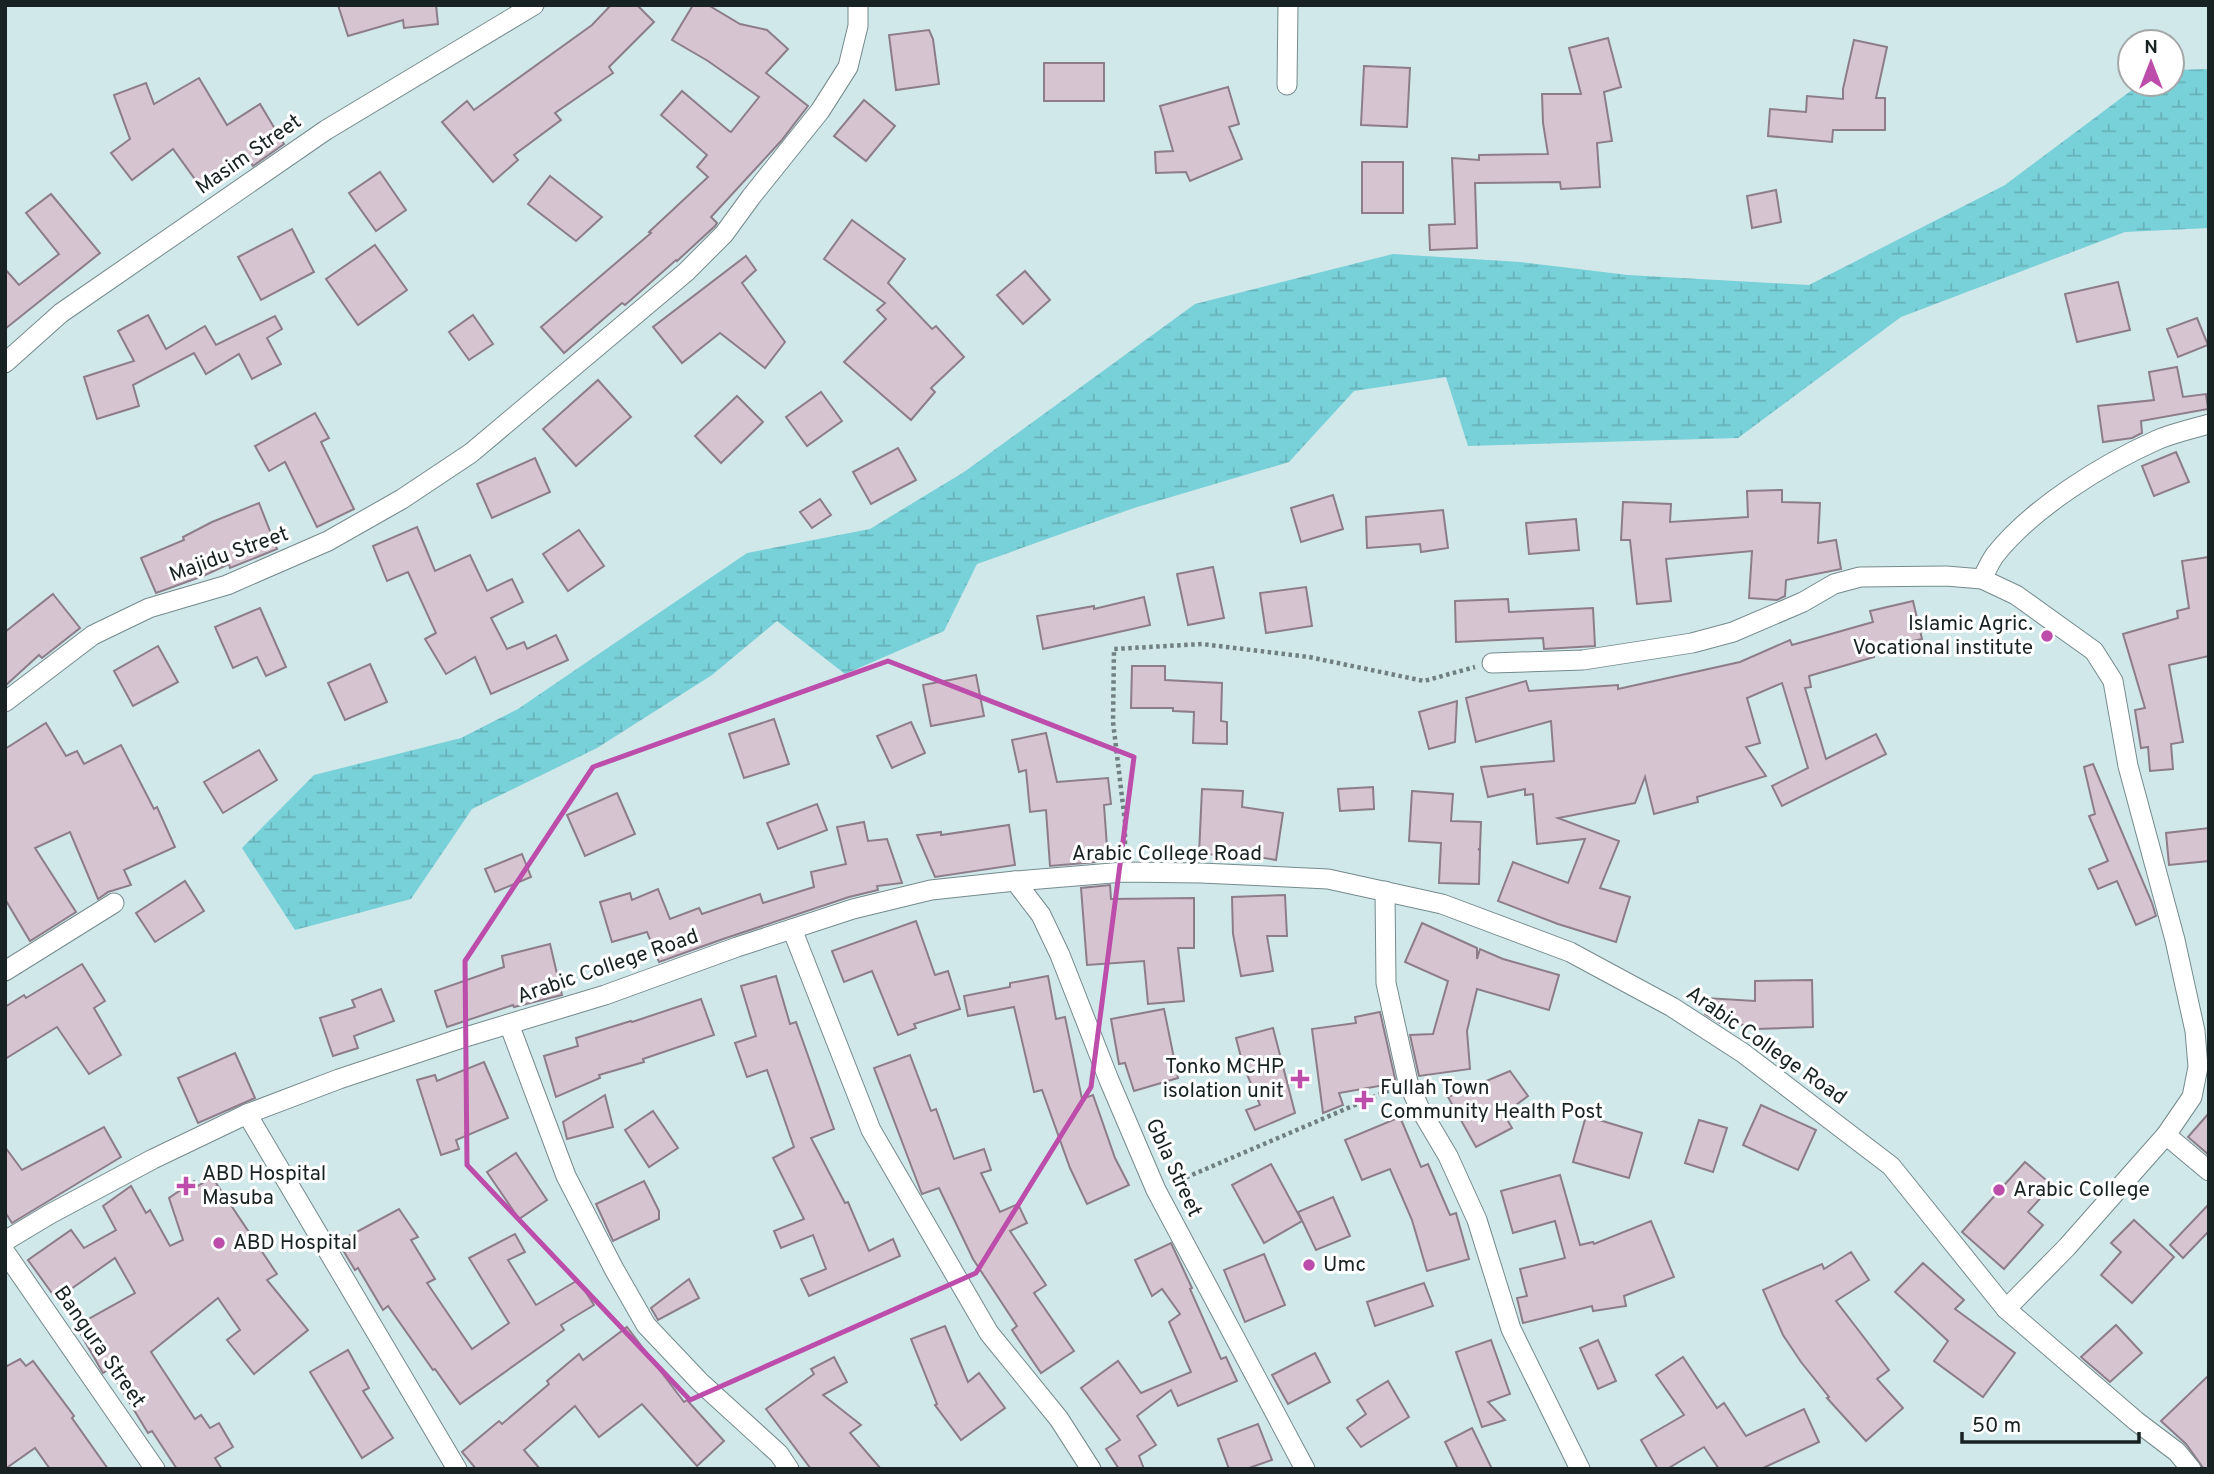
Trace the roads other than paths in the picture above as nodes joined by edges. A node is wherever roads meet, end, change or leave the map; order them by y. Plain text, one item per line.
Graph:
1 (534, 5) edge
2 (858, 5) edge
3 (1288, 5) edge
4 (1287, 85) dead end
5 (5, 363) edge
6 (2209, 424) edge
7 (1982, 579) junction
8 (1492, 663) road end
9 (5, 702) edge
10 (1015, 881) junction
11 (1385, 891) junction
12 (114, 903) dead end
13 (792, 929) junction
14 (5, 971) edge
15 (509, 1024) junction
16 (247, 1114) junction
17 (2166, 1135) junction
18 (2209, 1171) edge
19 (5, 1241) edge
20 (5, 1252) edge
21 (2006, 1309) junction
22 (155, 1469) edge
23 (457, 1469) edge
24 (789, 1469) edge
25 (1091, 1469) edge
26 (1305, 1469) edge
27 (1580, 1469) edge
28 (2191, 1469) edge

1 - 5 street, Masim Street
2 - 9 street, Majidu Street
3 - 4 street
6 - 7 street
7 - 8 street
7 - 17 street
10 - 11 street, Arabic College Road
10 - 13 street, Arabic College Road
10 - 26 street, Gbla Street
11 - 21 street, Arabic College Road
11 - 27 street
12 - 14 street
13 - 15 street, Arabic College Road
13 - 25 street
15 - 16 street, Arabic College Road
15 - 24 street
16 - 19 street, Arabic College Road
16 - 23 street
17 - 18 street
17 - 21 street
20 - 22 street, Bangura Street
21 - 28 street, Arabic College Road

